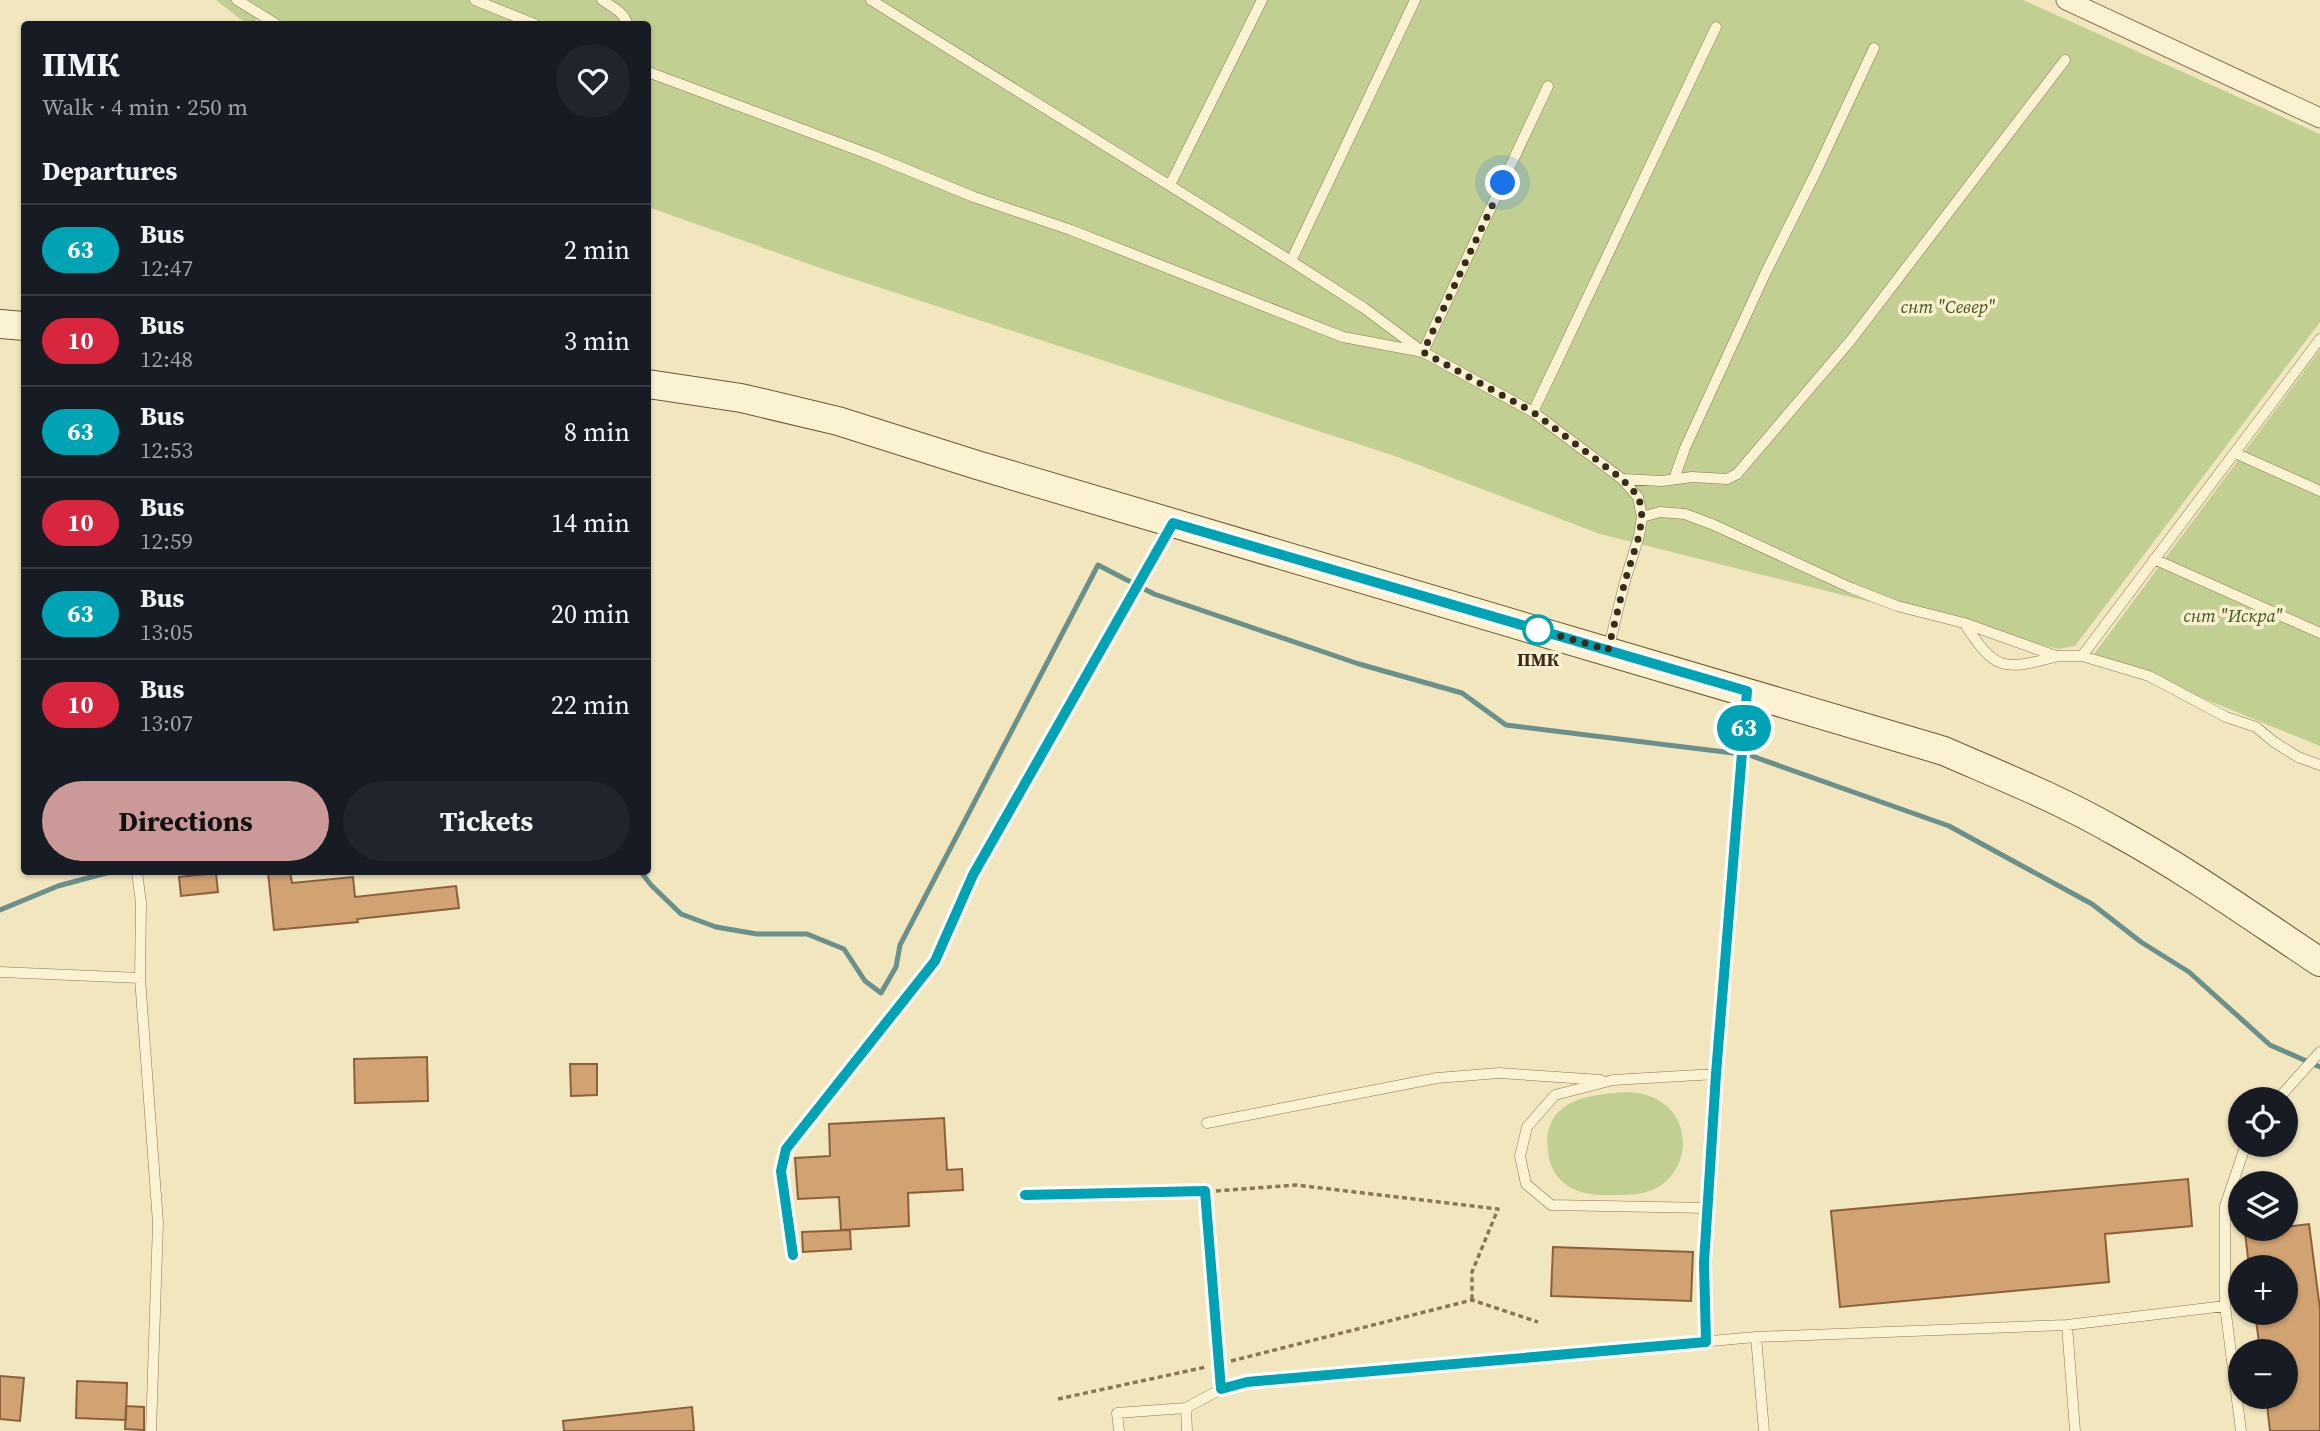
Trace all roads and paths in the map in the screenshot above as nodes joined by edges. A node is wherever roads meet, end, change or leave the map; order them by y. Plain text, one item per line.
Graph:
1 (237, 0) edge
2 (475, 0) edge
3 (602, 0) edge
4 (871, 0) edge
5 (1262, 0) edge
6 (1415, 0) edge
7 (2066, 0) edge
8 (271, 21) edge
9 (527, 21) edge
10 (627, 21) edge
11 (1716, 27) dead end
12 (1874, 48) dead end
13 (2065, 60) dead end
14 (651, 73) edge
15 (1548, 86) dead end
16 (2320, 118) edge
17 (1170, 185) junction
18 (1291, 261) junction
19 (0, 324) edge
20 (21, 326) edge
21 (2320, 339) edge
22 (2316, 351) edge
23 (1423, 352) junction
24 (651, 384) edge
25 (1533, 412) junction
26 (2235, 453) junction
27 (1622, 479) junction
28 (1674, 479) junction
29 (2320, 491) edge
30 (1642, 517) junction
31 (1173, 523) junction
32 (2154, 559) junction
33 (1964, 623) junction
34 (2320, 633) edge
35 (1608, 650) junction
36 (2056, 656) junction
37 (2082, 656) junction
38 (1747, 691) junction
39 (2320, 765) edge
40 (137, 875) edge
41 (2320, 962) edge
42 (0, 972) edge
43 (140, 978) junction
44 (2320, 1052) edge
45 (1716, 1074) junction
46 (1613, 1080) junction
47 (2289, 1087) edge
48 (1207, 1123) dead end
49 (2242, 1157) edge
50 (1205, 1191) junction
51 (1025, 1195) dead end
52 (1708, 1208) junction
53 (793, 1255) dead end
54 (1472, 1300) junction
55 (2225, 1306) junction
56 (1538, 1322) dead end
57 (2067, 1325) junction
58 (1756, 1338) junction
59 (1706, 1342) junction
60 (1218, 1364) junction
61 (1221, 1389) junction
62 (1058, 1399) dead end
63 (1186, 1408) junction
64 (151, 1431) edge
65 (1118, 1431) edge
66 (1187, 1431) edge
67 (1764, 1431) edge
68 (2075, 1431) edge
69 (2241, 1431) edge

1 - 8 lane
2 - 9 lane
3 - 10 lane
4 - 17 lane
5 - 17 lane
6 - 18 lane
7 - 16 street
11 - 25 lane
12 - 28 lane
13 - 28 lane
14 - 23 lane
15 - 23 lane
17 - 18 lane
18 - 23 lane
19 - 20 street
21 - 22 lane
22 - 26 lane
23 - 25 lane
24 - 31 street
25 - 27 lane
26 - 29 lane
26 - 32 lane
27 - 28 lane
27 - 30 lane
30 - 33 lane
30 - 35 lane
31 - 35 street
31 - 53 lane
32 - 34 lane
32 - 37 lane
33 - 36 lane
33 - 36 lane
35 - 38 street
36 - 37 lane
37 - 39 lane
38 - 41 street
38 - 45 lane
40 - 43 lane
42 - 43 lane
43 - 64 lane
44 - 47 lane
45 - 46 lane
45 - 52 lane
46 - 48 lane
46 - 52 lane
49 - 55 lane
50 - 51 lane
50 - 54 path
50 - 60 lane
52 - 59 lane
54 - 56 path
54 - 60 path
55 - 57 lane
55 - 69 lane
57 - 58 lane
57 - 68 lane
58 - 59 lane
58 - 67 lane
59 - 61 lane
60 - 61 lane
60 - 62 path
61 - 63 lane
63 - 65 lane
63 - 66 lane

